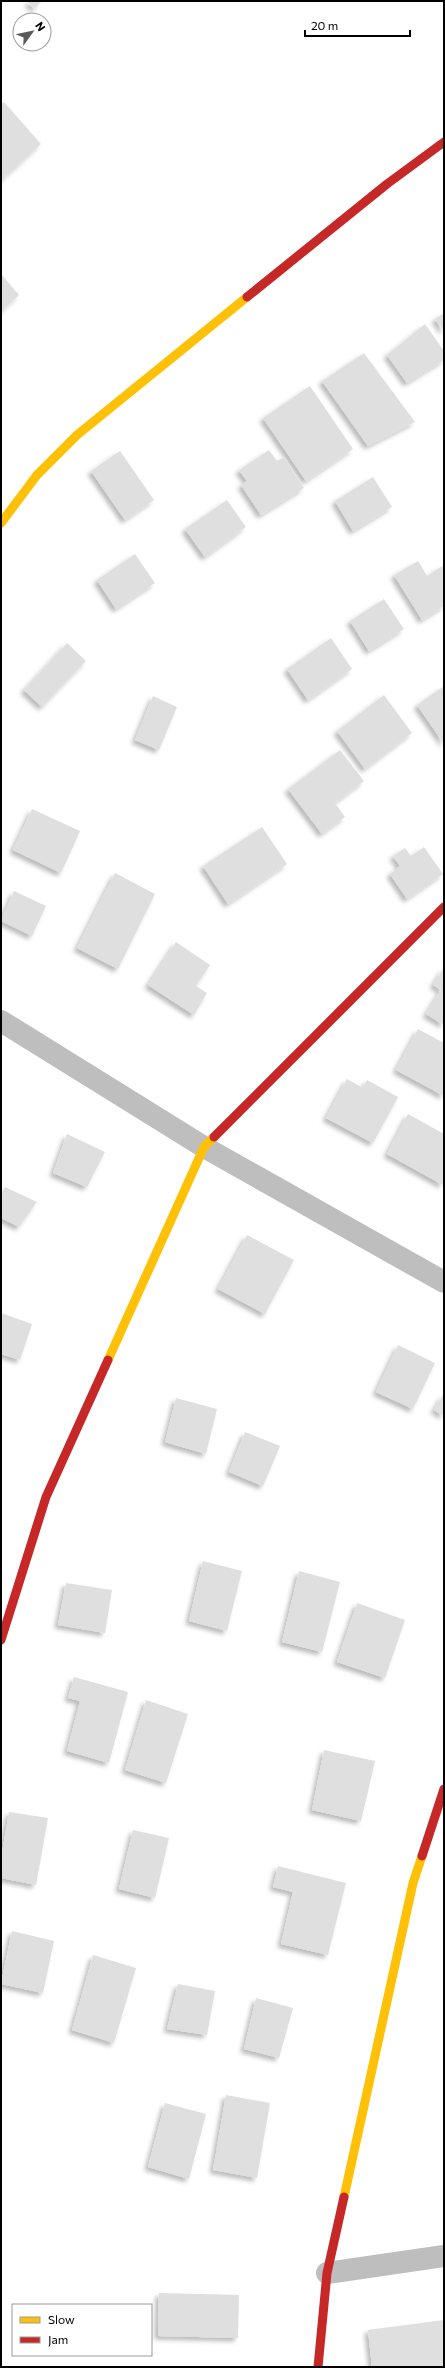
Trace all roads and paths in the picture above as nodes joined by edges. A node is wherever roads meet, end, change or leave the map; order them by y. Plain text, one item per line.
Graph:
1 (444, 142) edge
2 (1, 523) edge
3 (444, 907) edge
4 (1, 1021) edge
5 (204, 1147) junction
6 (444, 1282) edge
7 (1, 1640) edge
8 (444, 1789) edge
9 (444, 2256) edge
10 (327, 2273) junction
11 (318, 2367) edge

1 - 2 street
3 - 5 street
4 - 5 street
5 - 6 street
5 - 7 street
8 - 10 street
9 - 10 street
10 - 11 street

